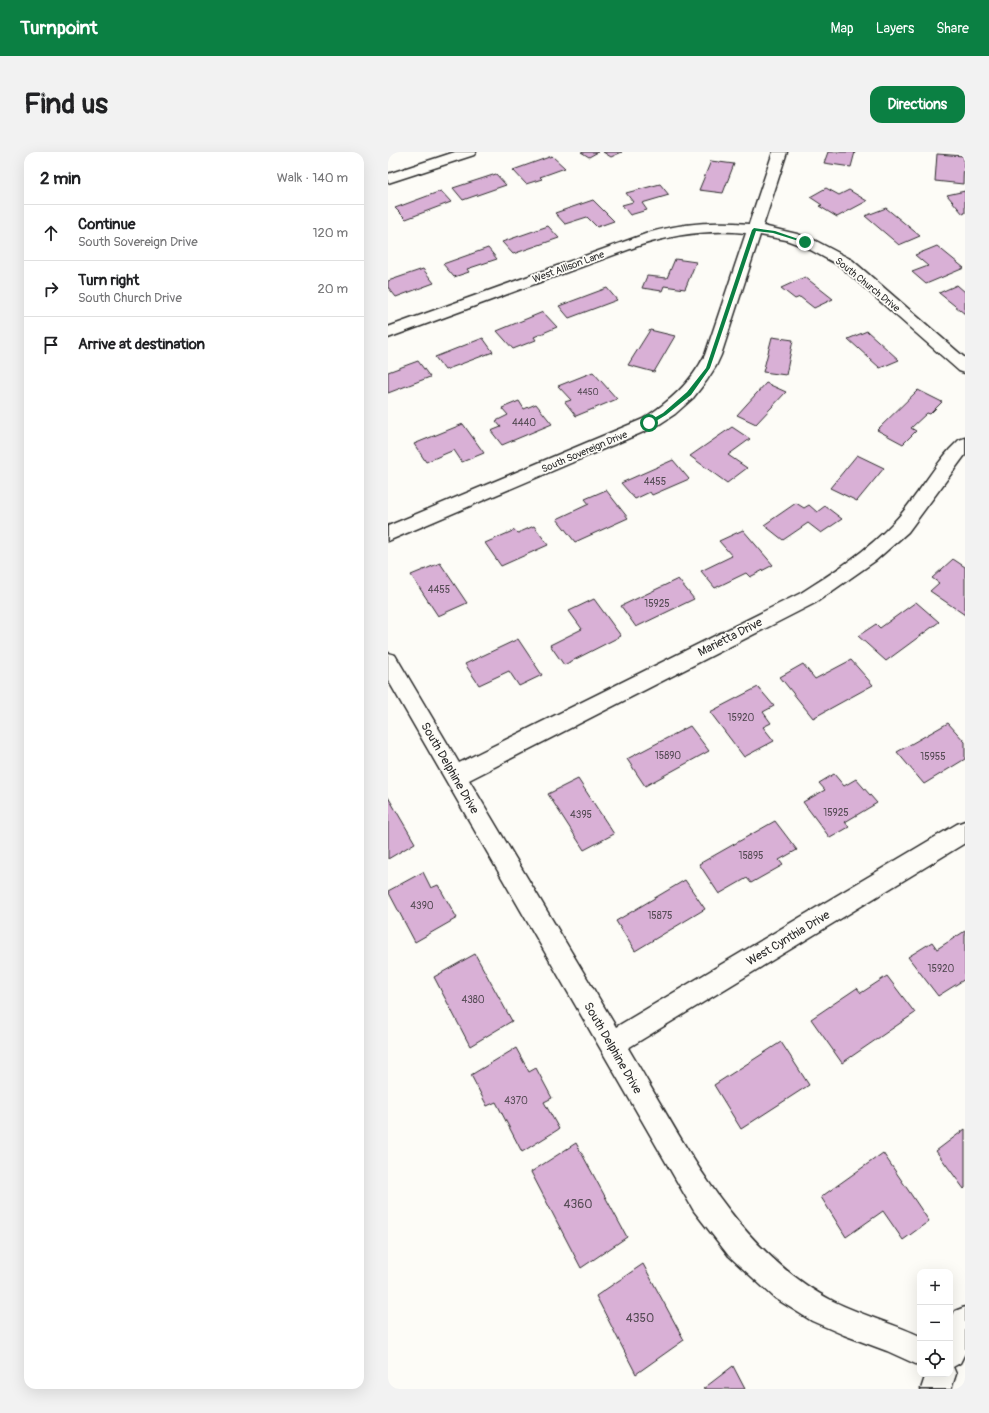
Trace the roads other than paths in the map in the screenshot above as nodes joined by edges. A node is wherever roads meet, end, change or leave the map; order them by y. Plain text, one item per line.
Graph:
1 (469, 152) edge
2 (780, 152) edge
3 (388, 179) edge
4 (754, 230) junction
5 (388, 333) edge
6 (965, 367) edge
7 (965, 444) edge
8 (388, 534) edge
9 (388, 662) edge
10 (455, 776) junction
11 (965, 831) edge
12 (611, 1044) junction
13 (965, 1321) edge
14 (953, 1346) edge
15 (917, 1350) edge
16 (940, 1377) edge
17 (936, 1389) edge

1 - 3 street
2 - 4 street, South Sovereign Drive
4 - 5 street, West Allison Lane
4 - 6 street, South Church Drive
4 - 8 street, South Sovereign Drive
7 - 10 street, Marietta Drive
9 - 10 street, South Delphine Drive
10 - 12 street, South Delphine Drive
11 - 12 street, West Cynthia Drive
12 - 15 street, South Delphine Drive
13 - 14 street
16 - 17 street

